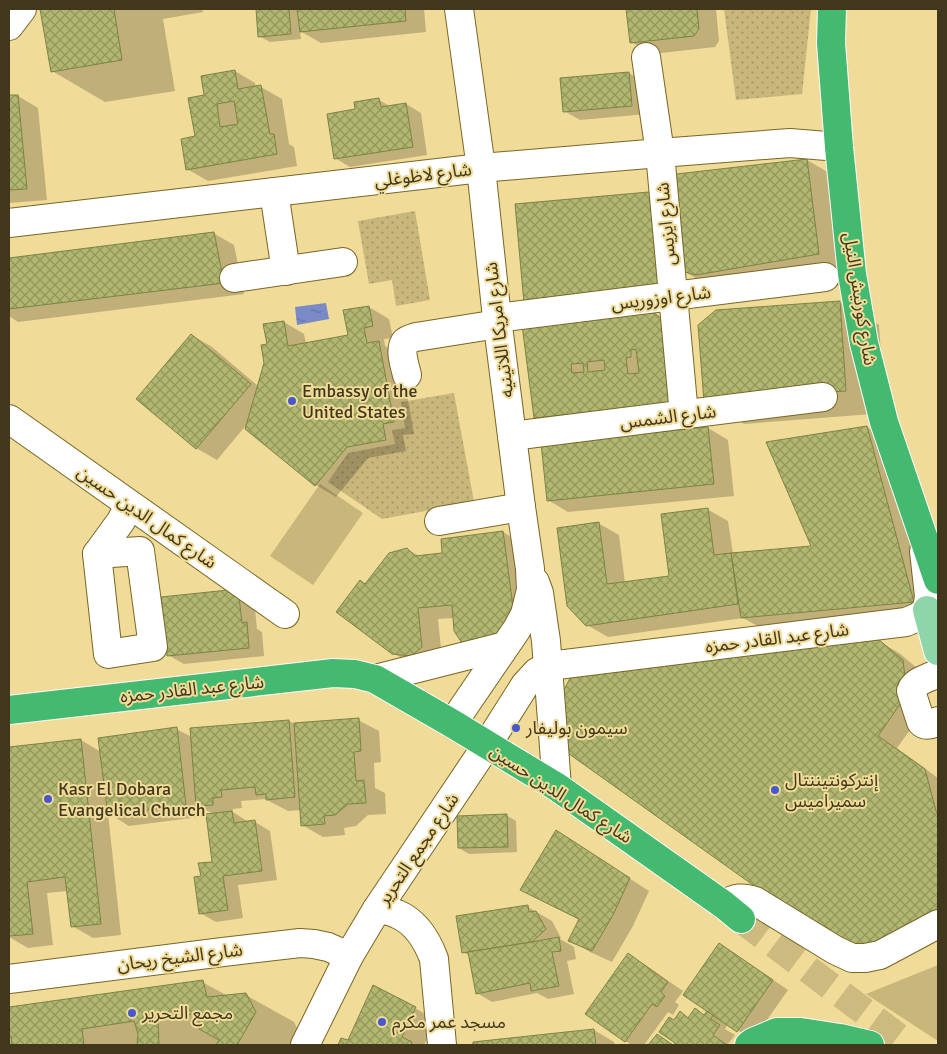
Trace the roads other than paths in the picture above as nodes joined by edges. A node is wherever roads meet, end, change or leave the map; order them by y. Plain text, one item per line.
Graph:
1 (22, 9) edge
2 (459, 9) edge
3 (832, 9) edge
4 (9, 26) edge
5 (646, 57) dead end
6 (839, 147) junction
7 (660, 153) junction
8 (481, 168) junction
9 (274, 192) junction
10 (9, 223) edge
11 (343, 262) dead end
12 (286, 271) junction
13 (234, 278) dead end
14 (825, 278) dead end
15 (673, 296) junction
16 (498, 321) junction
17 (407, 375) dead end
18 (823, 397) dead end
19 (684, 414) junction
20 (9, 420) edge
21 (512, 436) junction
22 (129, 505) junction
23 (521, 507) junction
24 (439, 520) dead end
25 (922, 534) junction
26 (97, 554) dead end
27 (530, 569) junction
28 (938, 580) edge
29 (927, 610) junction
30 (285, 614) dead end
31 (505, 646) junction
32 (938, 651) edge
33 (549, 666) junction
34 (938, 673) edge
35 (375, 679) junction
36 (9, 710) edge
37 (453, 724) junction
38 (936, 730) edge
39 (487, 745) junction
40 (557, 787) junction
41 (377, 908) junction
42 (733, 912) joint
43 (938, 924) edge
44 (349, 956) junction
45 (9, 979) edge
46 (305, 1045) edge
47 (442, 1045) edge
48 (749, 1045) edge
49 (870, 1045) edge

1 - 4 street
2 - 8 street, شارع امريكا اللاتينيه
3 - 6 highway, شارع كورنيش النيل
5 - 7 street, شارع ايزيس
6 - 7 street, شارع لاظوغلي
6 - 25 highway, شارع كورنيش النيل
7 - 8 street, شارع لاظوغلي
7 - 15 street, شارع ايزيس
8 - 9 street, شارع لاظوغلي
8 - 16 street, شارع امريكا اللاتينيه
9 - 10 street, شارع لاظوغلي
9 - 12 street
11 - 12 street
12 - 13 street
14 - 15 street, شارع اوزوريس
15 - 16 street, شارع اوزوريس
15 - 19 street, شارع ايزيس
16 - 17 street, شارع اوزوريس
16 - 21 street, شارع امريكا اللاتينيه
18 - 19 street, شارع الشمس
19 - 21 street, شارع الشمس
20 - 22 street, شارع كمال الدين حسين
21 - 23 street, شارع امريكا اللاتينيه
22 - 26 street
22 - 30 street, شارع كمال الدين حسين
23 - 24 street
23 - 27 street, شارع امريكا اللاتينيه
25 - 28 highway, شارع كورنيش النيل
25 - 29 street
27 - 31 street, شارع امريكا اللاتينيه
27 - 33 street
29 - 32 main road
29 - 33 street, شارع عبد القادر حمزه
31 - 35 street
31 - 37 street, شارع امريكا اللاتينيه
33 - 39 street, شارع مجمع التحرير
33 - 40 street
34 - 38 street
35 - 36 highway, شارع عبد القادر حمزه
35 - 37 highway, شارع كمال الدين حسين
37 - 39 highway, شارع كمال الدين حسين
39 - 40 highway, شارع كمال الدين حسين
39 - 41 street, شارع مجمع التحرير
40 - 42 highway, شارع كمال الدين حسين
41 - 44 street, شارع مجمع التحرير
41 - 47 street
42 - 43 street
44 - 45 street, شارع الشيخ ريحان
44 - 46 street, شارع مجمع التحرير
48 - 49 highway

